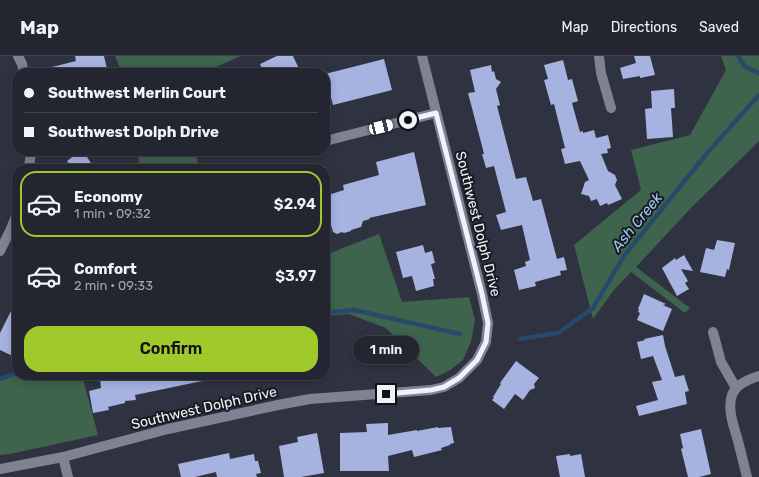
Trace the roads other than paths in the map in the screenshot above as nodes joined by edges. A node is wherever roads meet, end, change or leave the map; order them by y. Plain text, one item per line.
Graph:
1 (18, 56) edge
2 (422, 56) edge
3 (600, 56) edge
4 (23, 68) edge
5 (611, 108) dead end
6 (436, 113) junction
7 (330, 140) edge
8 (12, 226) edge
9 (0, 251) edge
10 (713, 332) dead end
11 (759, 376) edge
12 (736, 388) junction
13 (63, 457) junction
14 (0, 469) edge
15 (68, 477) edge
16 (747, 477) edge

1 - 4 street
2 - 6 street, Southwest Dolph Drive
3 - 5 street
6 - 7 street
6 - 13 street, Southwest Dolph Drive
8 - 9 street
10 - 12 street
11 - 12 street
12 - 16 street
13 - 14 street, Southwest Dolph Drive
13 - 15 street

